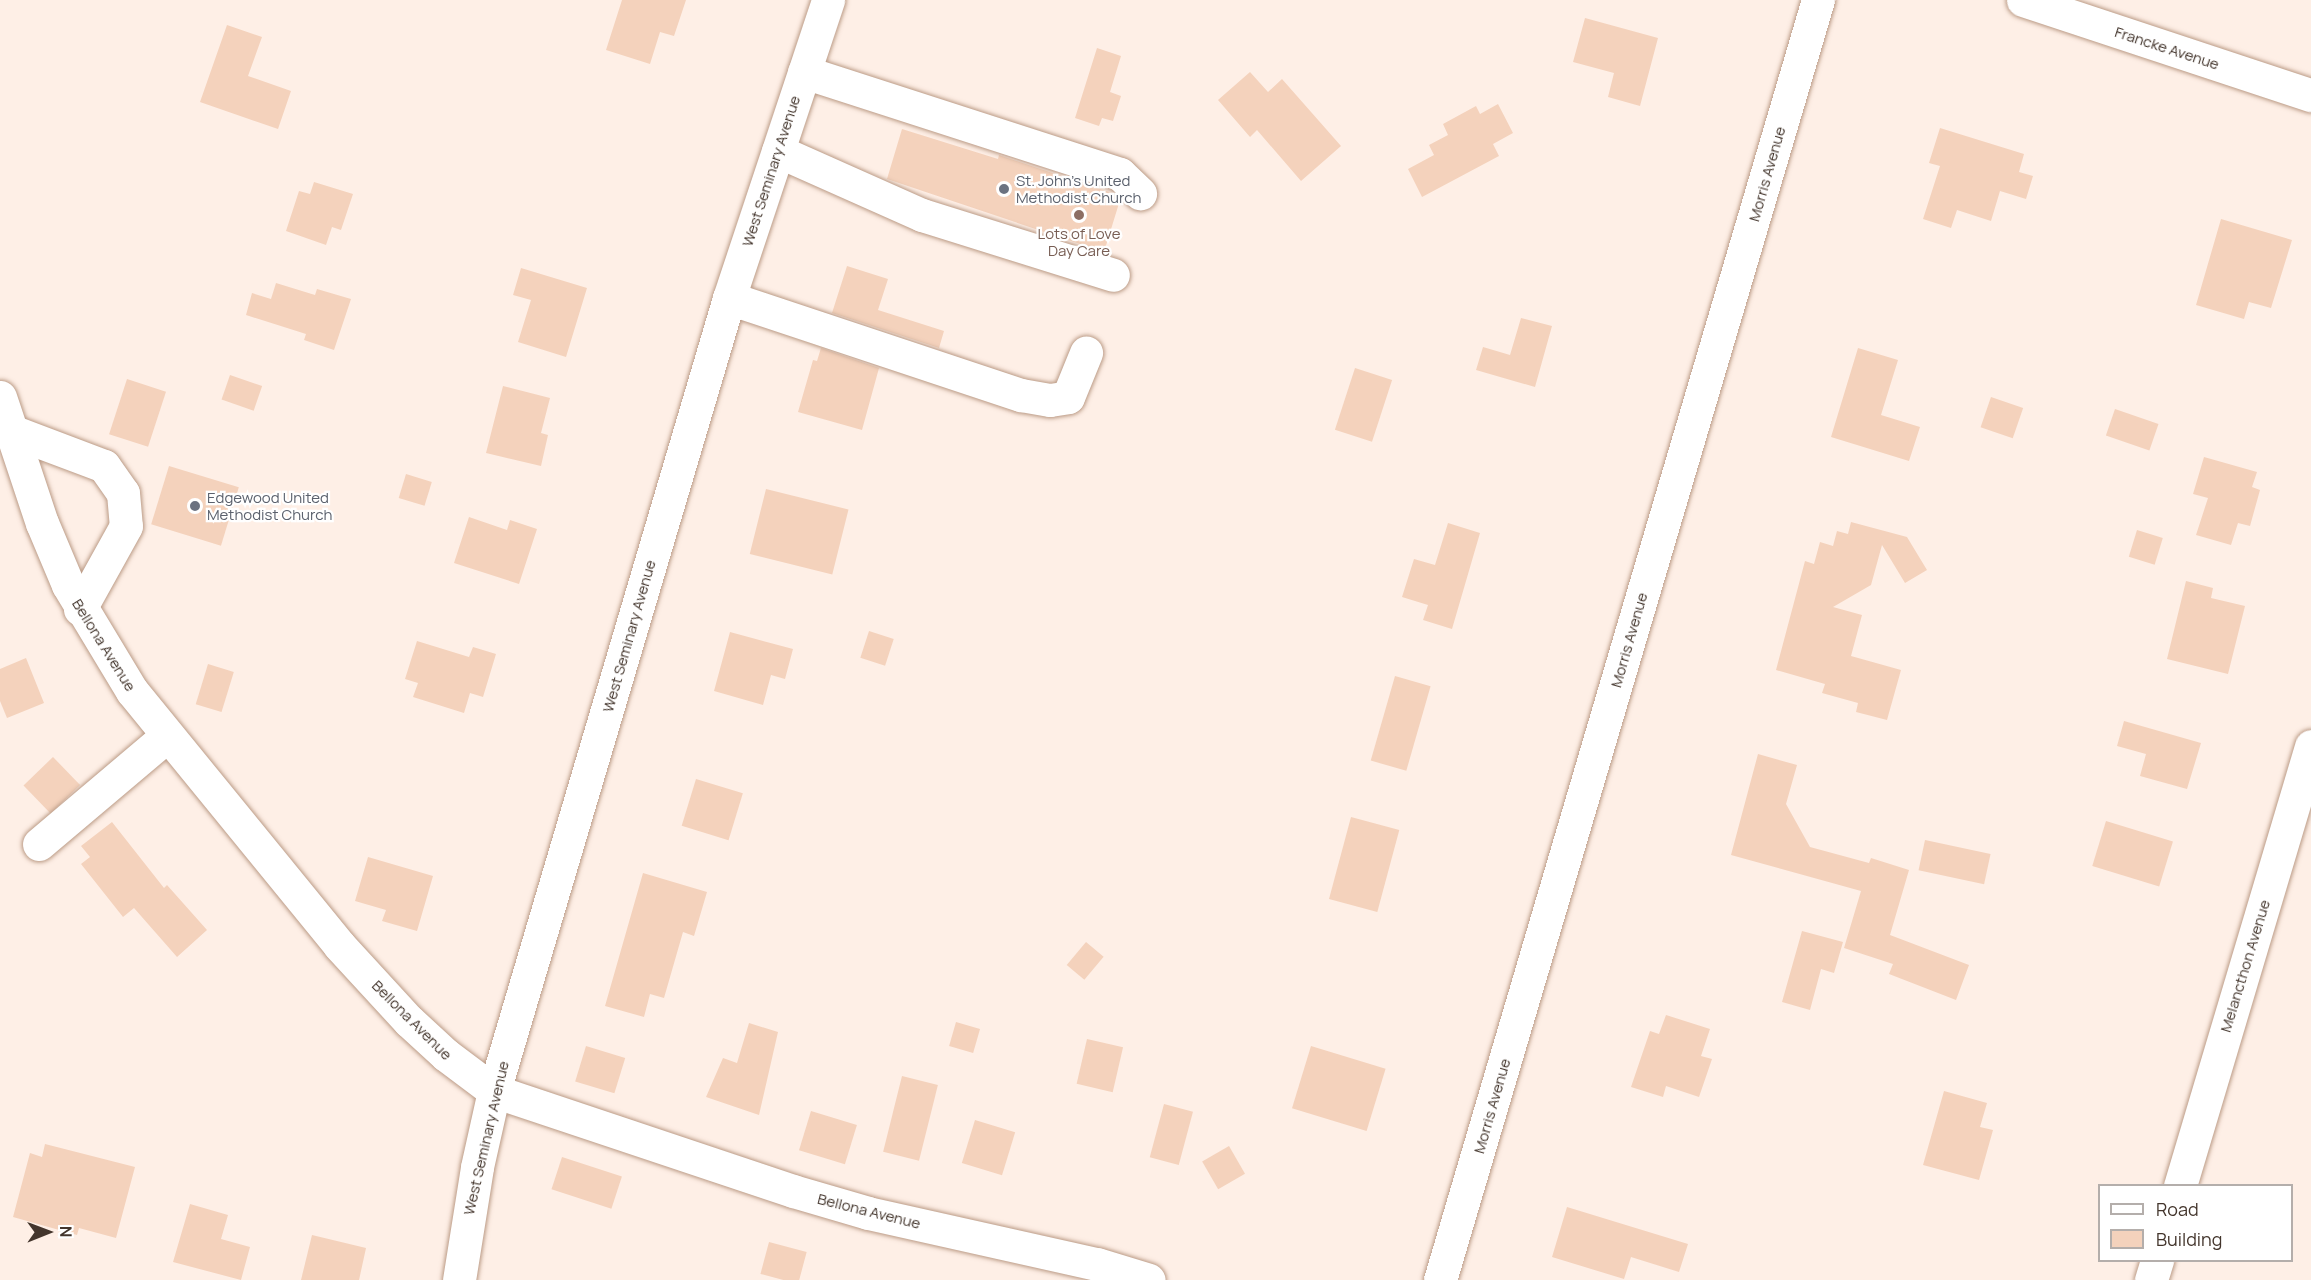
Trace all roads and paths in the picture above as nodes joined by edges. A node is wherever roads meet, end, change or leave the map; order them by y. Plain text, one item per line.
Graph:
1 (828, 0) edge
2 (1818, 0) edge
3 (2024, 0) edge
4 (804, 72) junction
5 (2311, 95) edge
6 (778, 151) junction
7 (1140, 193) dead end
8 (1113, 275) dead end
9 (729, 298) junction
10 (1086, 353) dead end
11 (0, 397) edge
12 (14, 432) junction
13 (80, 609) junction
14 (167, 736) junction
15 (2311, 746) edge
16 (39, 844) dead end
17 (494, 1091) junction
18 (2180, 1184) edge
19 (2156, 1262) edge
20 (459, 1280) edge
21 (1149, 1280) edge
22 (1440, 1280) edge
23 (2151, 1280) edge

1 - 4 street, West Seminary Avenue
2 - 22 street, Morris Avenue
3 - 5 street, Francke Avenue
4 - 6 street, West Seminary Avenue
4 - 7 street
6 - 8 street
6 - 9 street, West Seminary Avenue
9 - 10 street
9 - 17 street, West Seminary Avenue
11 - 12 street, Bellona Avenue
12 - 13 street, Bellona Avenue
12 - 13 street
13 - 14 street, Bellona Avenue
14 - 16 street
14 - 17 street, Bellona Avenue
15 - 18 street, Melancthon Avenue
17 - 20 street, West Seminary Avenue
17 - 21 street, Bellona Avenue
19 - 23 street

